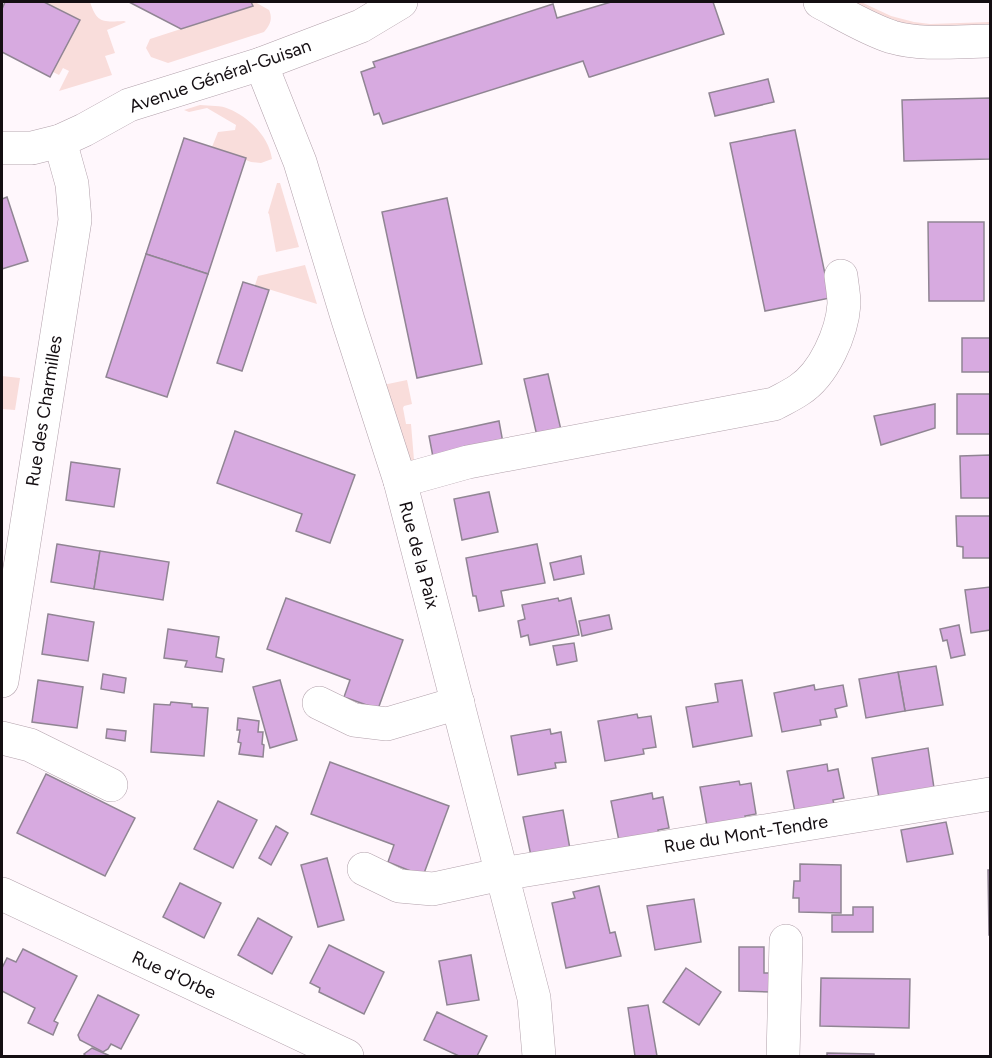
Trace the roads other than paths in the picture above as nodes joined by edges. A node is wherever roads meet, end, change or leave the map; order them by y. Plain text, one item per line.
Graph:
1 (401, 2) edge
2 (820, 2) edge
3 (990, 41) edge
4 (261, 64) junction
5 (60, 141) junction
6 (2, 148) edge
7 (841, 276) dead end
8 (400, 481) junction
9 (6, 618) edge
10 (2, 681) edge
11 (319, 703) dead end
12 (458, 704) junction
13 (2, 738) edge
14 (111, 785) dead end
15 (990, 794) edge
16 (364, 869) dead end
17 (502, 874) junction
18 (2, 894) edge
19 (786, 941) dead end
20 (347, 1056) edge
21 (538, 1056) edge
22 (783, 1056) edge

1 - 4 street, Avenue Général-Guisan
2 - 3 street
4 - 5 street, Avenue Général-Guisan
4 - 8 street, Rue de la Paix
5 - 6 street, Avenue Général-Guisan
5 - 9 street, Rue des Charmilles
7 - 8 street
8 - 12 street, Rue de la Paix
9 - 10 street, Rue des Charmilles
11 - 12 street
12 - 17 street, Rue de la Paix
13 - 14 street
15 - 17 street, Rue du Mont-Tendre
16 - 17 street, Rue du Mont-Tendre
17 - 21 street, Rue de la Paix
18 - 20 street, Rue d'Orbe
19 - 22 street

